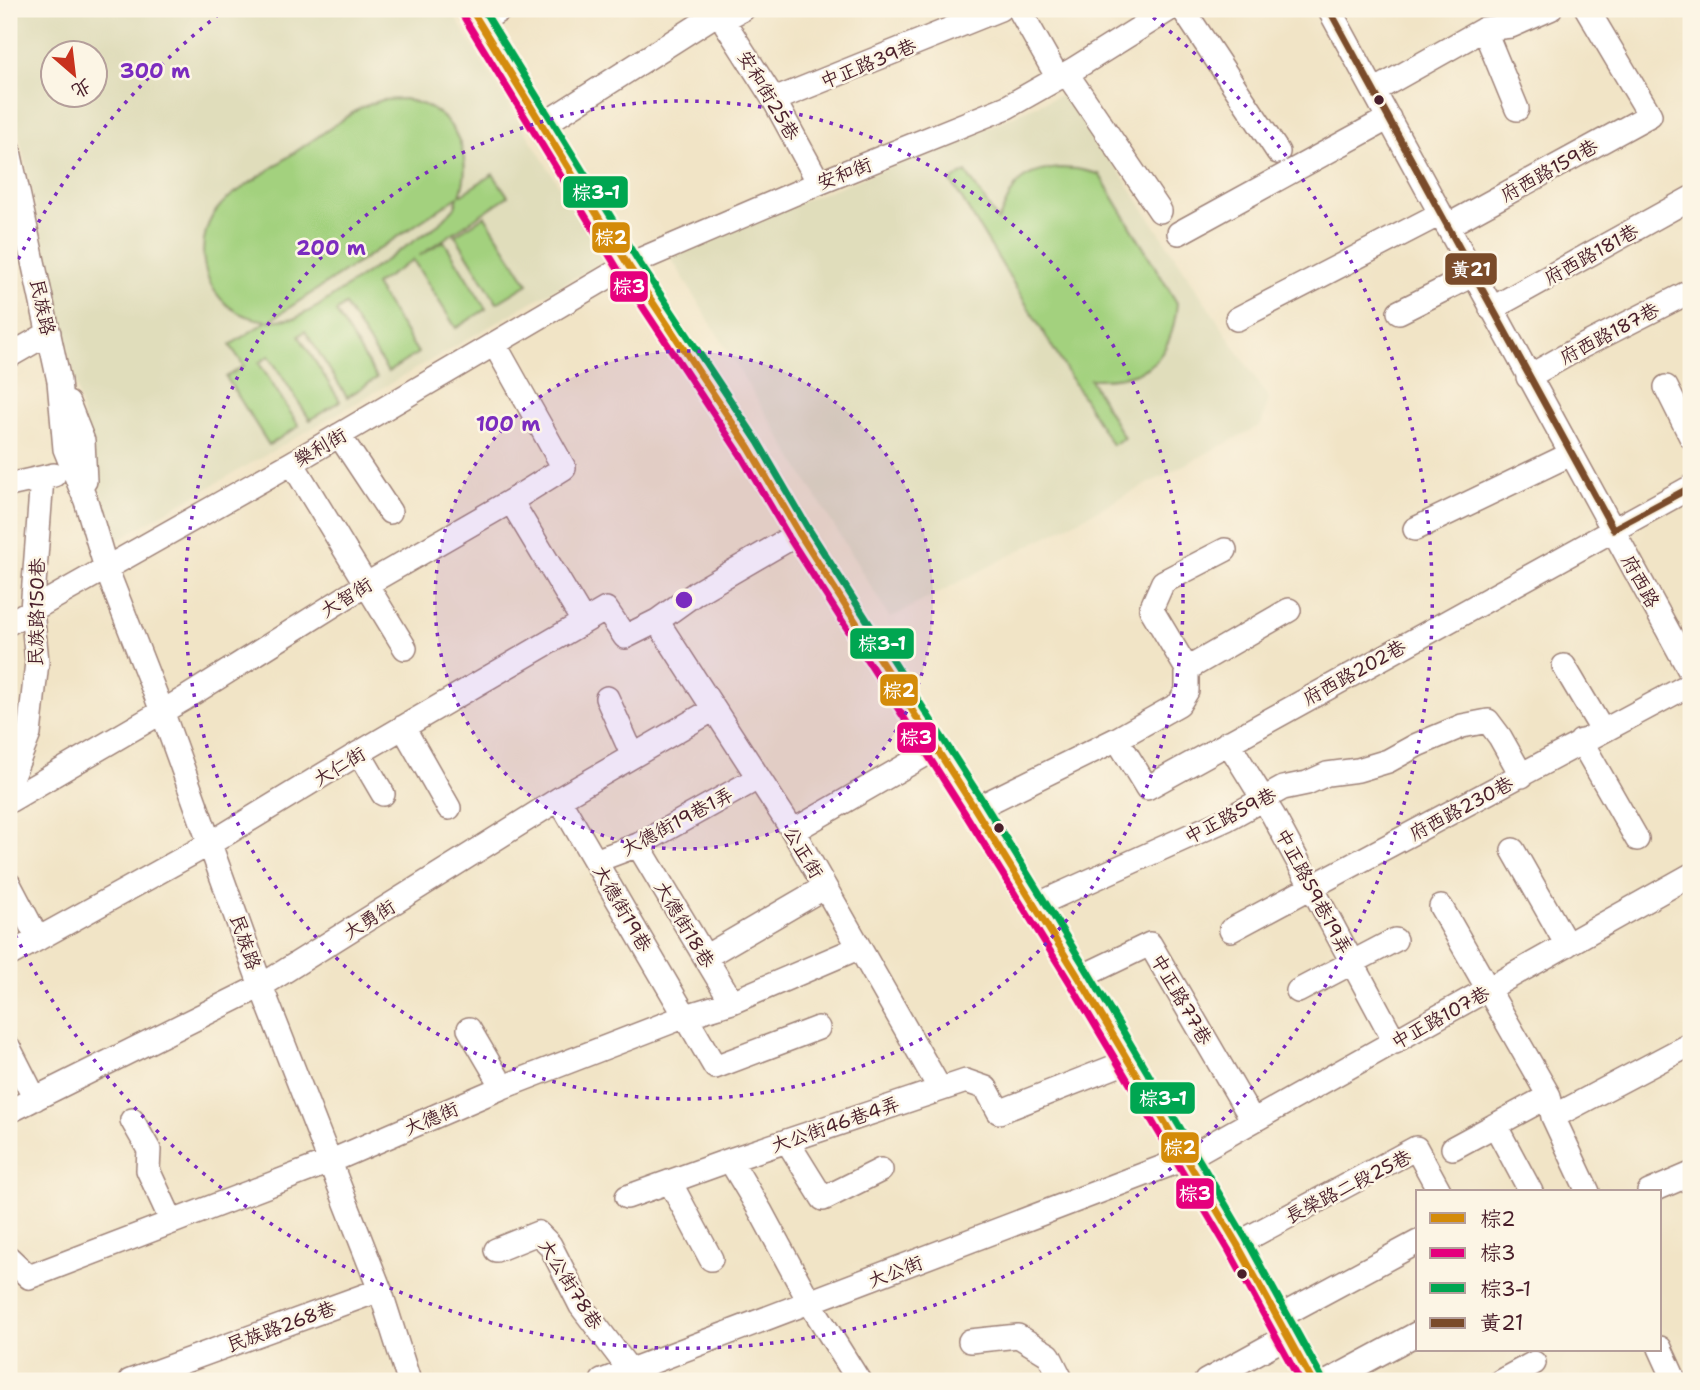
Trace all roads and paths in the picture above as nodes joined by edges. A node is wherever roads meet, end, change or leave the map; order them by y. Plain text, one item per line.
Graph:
1 (501, 9) edge
2 (743, 9) edge
3 (1000, 9) edge
4 (1019, 9) edge
5 (1170, 9) edge
6 (1183, 9) edge
7 (1329, 9) edge
8 (1550, 9) edge
9 (1587, 9) edge
10 (719, 14) edge
11 (475, 16) edge
12 (1484, 29) junction
13 (1063, 76) junction
14 (1374, 91) junction
15 (774, 100) junction
16 (1517, 110) dead end
17 (1389, 118) junction
18 (541, 126) junction
19 (9, 151) edge
20 (1278, 152) dead end
21 (820, 183) junction
22 (1691, 198) edge
23 (1160, 211) dead end
24 (1444, 220) junction
25 (1179, 233) dead end
26 (628, 265) junction
27 (1473, 275) junction
28 (1691, 291) edge
29 (1491, 309) junction
30 (1399, 312) dead end
31 (1237, 319) dead end
32 (49, 333) junction
33 (495, 345) junction
34 (9, 356) edge
35 (1528, 377) junction
36 (59, 381) junction
37 (1666, 387) dead end
38 (339, 435) junction
39 (1691, 437) edge
40 (1571, 454) junction
41 (292, 463) junction
42 (74, 471) junction
43 (42, 478) junction
44 (9, 485) edge
45 (1691, 487) edge
46 (86, 501) junction
47 (511, 501) junction
48 (390, 512) dead end
49 (1415, 529) dead end
50 (1613, 529) junction
51 (799, 533) junction
52 (1225, 550) dead end
53 (106, 568) junction
54 (367, 584) junction
55 (32, 610) junction
56 (1289, 610) dead end
57 (583, 621) junction
58 (657, 621) junction
59 (9, 623) edge
60 (405, 648) dead end
61 (1563, 666) dead end
62 (1187, 669) junction
63 (1691, 673) edge
64 (1691, 684) edge
65 (607, 698) dead end
66 (714, 709) junction
67 (162, 711) junction
68 (403, 727) junction
69 (1602, 730) junction
70 (1117, 739) junction
71 (1581, 741) junction
72 (1228, 742) junction
73 (935, 749) junction
74 (359, 753) junction
75 (633, 757) junction
76 (1522, 776) junction
77 (758, 778) junction
78 (9, 784) edge
79 (383, 794) dead end
80 (559, 799) junction
81 (1262, 799) junction
82 (9, 801) edge
83 (449, 807) dead end
84 (975, 808) junction
85 (793, 831) junction
86 (1637, 839) dead end
87 (211, 843) junction
88 (638, 845) junction
89 (1513, 850) dead end
90 (595, 861) junction
91 (1691, 874) edge
92 (9, 884) edge
93 (1311, 885) junction
94 (825, 887) junction
95 (1034, 906) junction
96 (1441, 907) dead end
97 (1231, 930) dead end
98 (38, 939) junction
99 (1395, 940) dead end
100 (1567, 945) junction
101 (858, 947) junction
102 (9, 955) edge
103 (705, 957) junction
104 (1353, 964) junction
105 (1079, 978) junction
106 (261, 986) junction
107 (1488, 989) junction
108 (1298, 991) dead end
109 (732, 1002) junction
110 (686, 1016) junction
111 (818, 1028) dead end
112 (470, 1029) dead end
113 (1395, 1042) junction
114 (1691, 1044) edge
115 (9, 1048) edge
116 (1129, 1061) junction
117 (503, 1087) junction
118 (940, 1089) junction
119 (35, 1098) junction
120 (1551, 1107) junction
121 (14, 1109) dead end
122 (132, 1120) dead end
123 (1253, 1121) junction
124 (1495, 1125) junction
125 (787, 1141) junction
126 (1453, 1148) dead end
127 (1187, 1158) junction
128 (730, 1160) junction
129 (329, 1162) junction
130 (881, 1170) dead end
131 (1691, 1174) edge
132 (670, 1182) junction
133 (1439, 1190) edge
134 (1530, 1190) edge
135 (1587, 1190) edge
136 (1654, 1190) edge
137 (627, 1198) dead end
138 (172, 1222) junction
139 (1416, 1243) edge
140 (1237, 1244) junction
141 (496, 1250) dead end
142 (9, 1258) edge
143 (711, 1259) dead end
144 (380, 1290) junction
145 (810, 1303) junction
146 (1282, 1328) junction
147 (1416, 1334) edge
148 (970, 1341) dead end
149 (1662, 1352) edge
150 (1535, 1365) edge
151 (186, 1372) edge
152 (635, 1376) edge
153 (130, 1381) edge
154 (408, 1381) edge
155 (602, 1381) edge
156 (859, 1381) edge
157 (1062, 1381) edge
158 (1206, 1381) edge
159 (1312, 1381) edge
160 (1329, 1381) edge
161 (1501, 1381) edge
162 (1675, 1381) edge

1 - 11 street
2 - 10 street
3 - 15 street, 中正路39巷
4 - 13 street
5 - 13 street, 安和街
6 - 20 street
7 - 14 street, 府西路
8 - 12 street
9 - 24 street, 府西路159巷
10 - 15 street, 安和街25巷
10 - 18 street
11 - 18 street
12 - 14 street
12 - 16 street
13 - 21 street, 安和街
13 - 23 street
14 - 17 street, 府西路
15 - 21 street, 安和街25巷
17 - 24 street, 府西路
17 - 25 street
18 - 26 street
19 - 32 street, 民族路
21 - 26 street, 安和街
22 - 29 street, 府西路181巷
24 - 27 street, 府西路
24 - 31 street, 府西路159巷
26 - 33 street, 樂利街
26 - 51 street
27 - 29 street, 府西路
27 - 30 street
28 - 35 street, 府西路187巷
29 - 35 street, 府西路
32 - 34 street
32 - 36 street, 民族路
33 - 38 street, 樂利街
33 - 47 street, 大智街
35 - 40 street, 府西路
36 - 42 street, 民族路
36 - 46 street, 民族路
37 - 39 street
38 - 41 street, 樂利街
38 - 48 street
40 - 49 street
40 - 50 street, 府西路
41 - 53 street, 樂利街
41 - 54 street
42 - 43 street
42 - 46 street, 民族路
43 - 44 street
43 - 55 street, 民族路150巷
45 - 50 street, 府西路202巷
46 - 53 street, 民族路
47 - 54 street, 大智街
47 - 57 street
50 - 63 street, 府西路
50 - 72 street, 府西路202巷
51 - 58 street
51 - 73 street
52 - 62 street
53 - 55 street, 樂利街
53 - 67 street, 民族路
54 - 60 street
54 - 67 street, 大智街
55 - 59 street, 樂利街
55 - 78 street, 民族路150巷
56 - 62 street
57 - 58 street, 大仁街
57 - 68 street, 大仁街
58 - 66 street, 公正街
61 - 69 street
62 - 70 street
64 - 69 street, 府西路230巷
65 - 75 street
66 - 75 street, 大勇街
66 - 77 street, 公正街
67 - 82 street, 大智街
67 - 87 street, 民族路
68 - 74 street, 大仁街
68 - 83 street
69 - 71 street, 府西路230巷
70 - 72 street, 府西路202巷
70 - 84 street
71 - 76 street, 府西路230巷
71 - 86 street
72 - 81 street, 中正路59巷19弄
73 - 84 street
73 - 85 street
74 - 79 street
74 - 87 street, 大仁街
75 - 80 street, 大勇街
76 - 81 street, 中正路59巷
76 - 93 street, 府西路230巷
77 - 85 street, 公正街
77 - 88 street, 大德街19巷1弄
80 - 90 street, 大德街19巷
80 - 106 street, 大勇街
81 - 93 street, 中正路59巷19弄
81 - 95 street, 中正路59巷
84 - 95 street
85 - 94 street, 公正街
87 - 98 street, 大仁街
87 - 106 street, 民族路
88 - 90 street, 大德街19巷1弄
88 - 103 street, 大德街18巷
89 - 100 street
90 - 110 street, 大德街19巷
91 - 100 street, 中正路107巷
92 - 98 street
93 - 97 street, 府西路230巷
93 - 104 street, 中正路59巷19弄
94 - 101 street, 公正街
94 - 103 street
95 - 105 street
96 - 107 street
98 - 102 street, 大仁街
99 - 104 street
100 - 107 street, 中正路107巷
101 - 109 street, 大德街
101 - 118 street, 公正街
103 - 109 street, 大德街18巷
104 - 108 street
104 - 113 street, 中正路59巷19弄
105 - 116 street
105 - 123 street, 中正路77巷
106 - 119 street, 大勇街
106 - 129 street, 民族路
107 - 113 street, 中正路107巷
107 - 120 street
109 - 110 street, 大德街
110 - 111 street, 大德街19巷
110 - 117 street, 大德街
112 - 117 street
113 - 123 street, 中正路107巷
114 - 120 street
115 - 119 street
116 - 118 street, 大公街46巷4弄
116 - 127 street
117 - 129 street, 大德街
118 - 125 street, 大公街46巷4弄
119 - 121 street, 大勇街
120 - 124 street
120 - 135 street
122 - 138 street
123 - 127 street, 中正路107巷
124 - 126 street
124 - 134 street
125 - 128 street, 大公街46巷4弄
125 - 130 street
127 - 140 street
127 - 145 street, 大公街
128 - 132 street, 大公街46巷4弄
128 - 145 street
129 - 138 street, 大德街
129 - 144 street, 民族路
131 - 136 street
132 - 137 street, 大公街46巷4弄
132 - 143 street
133 - 140 street, 長榮路二段25巷
138 - 142 street, 大德街
139 - 146 street
140 - 146 street
141 - 152 street, 大公街78巷
144 - 151 street, 民族路268巷
144 - 154 street, 民族路
145 - 152 street, 大公街
145 - 156 street
146 - 158 street
146 - 159 street
147 - 160 street
148 - 157 street
149 - 162 street
150 - 161 street
151 - 153 street, 民族路268巷
152 - 155 street, 大公街

